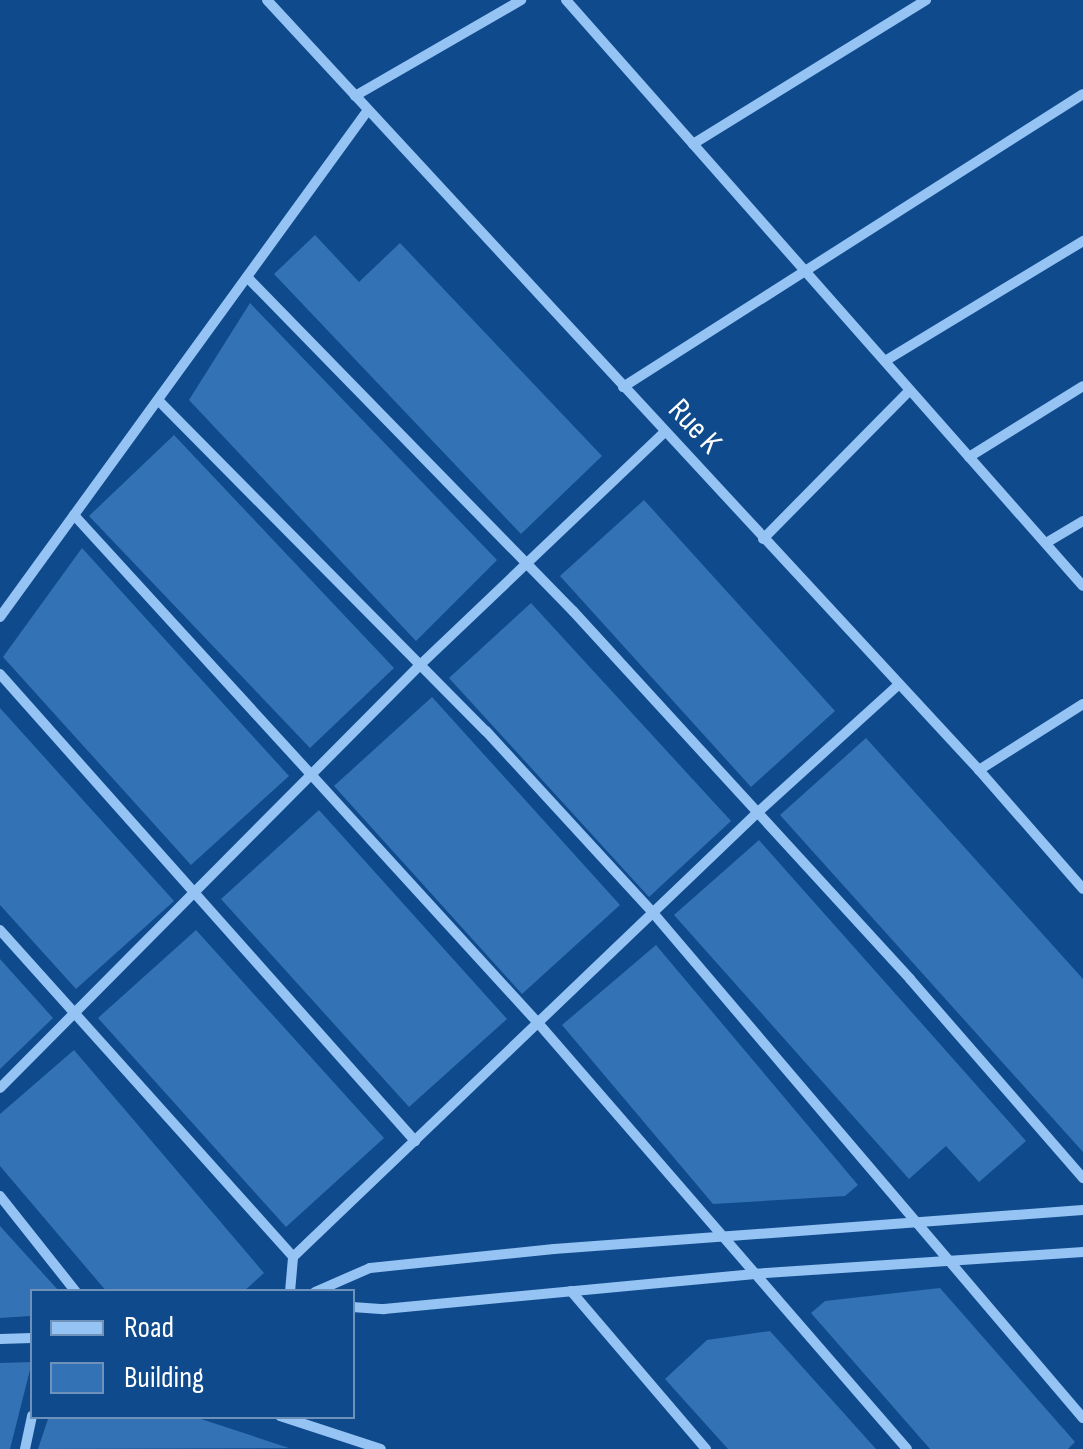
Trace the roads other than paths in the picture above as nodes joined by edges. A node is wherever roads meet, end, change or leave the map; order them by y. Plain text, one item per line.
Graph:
1 (266, 0) edge
2 (521, 0) edge
3 (566, 0) edge
4 (926, 0) edge
5 (1083, 94) edge
6 (355, 96) junction
7 (368, 110) junction
8 (693, 144) junction
9 (1083, 240) edge
10 (805, 271) junction
11 (247, 277) junction
12 (885, 361) junction
13 (1083, 386) edge
14 (623, 387) junction
15 (910, 390) junction
16 (158, 400) junction
17 (666, 432) junction
18 (969, 457) junction
19 (74, 515) junction
20 (1083, 521) edge
21 (764, 539) junction
22 (1046, 544) junction
23 (526, 562) junction
24 (1083, 586) edge
25 (0, 618) edge
26 (420, 664) junction
27 (0, 674) edge
28 (898, 685) junction
29 (1083, 704) edge
30 (979, 770) junction
31 (313, 776) junction
32 (758, 813) junction
33 (1083, 889) edge
34 (196, 895) junction
35 (654, 914) junction
36 (0, 930) edge
37 (74, 1012) junction
38 (539, 1024) junction
39 (0, 1088) edge
40 (416, 1141) junction
41 (1083, 1178) edge
42 (0, 1196) edge
43 (1083, 1210) edge
44 (918, 1220) junction
45 (722, 1238) junction
46 (1083, 1252) edge
47 (293, 1256) junction
48 (952, 1261) junction
49 (752, 1274) junction
50 (74, 1289) edge
51 (290, 1289) edge
52 (322, 1289) edge
53 (571, 1291) junction
54 (355, 1307) edge
55 (30, 1338) edge
56 (0, 1339) edge
57 (1083, 1418) edge
58 (31, 1419) edge
59 (289, 1419) edge
60 (25, 1449) edge
61 (381, 1449) edge
62 (706, 1449) edge
63 (908, 1449) edge

1 - 6 street, Rue K
2 - 6 street
3 - 8 street
4 - 8 street
5 - 10 street
6 - 7 street, Rue K
7 - 11 street
7 - 14 street, Rue K
8 - 10 street
9 - 12 street
10 - 12 street
10 - 14 street
11 - 16 street
11 - 23 street
12 - 15 street
13 - 18 street
14 - 17 street, Rue K
15 - 18 street
15 - 21 street
16 - 19 street
16 - 26 street
17 - 21 street, Rue K
17 - 23 street
18 - 22 street
19 - 25 street
19 - 31 street
20 - 22 street
21 - 28 street, Rue K
22 - 24 street
23 - 26 street
23 - 32 street
26 - 31 street
26 - 35 street
27 - 34 street
28 - 30 street, Rue K
28 - 32 street
29 - 30 street
30 - 33 street, Rue K
31 - 34 street
31 - 38 street
32 - 35 street
32 - 41 street
34 - 37 street
34 - 40 street
35 - 38 street
35 - 44 street
36 - 37 street
37 - 39 street
37 - 47 street
38 - 40 street
38 - 45 street
40 - 47 street
42 - 50 street
43 - 44 street
44 - 45 street
44 - 48 street
45 - 49 street
45 - 52 street
46 - 48 street
47 - 51 street
48 - 49 street
48 - 57 street
49 - 53 street
49 - 63 street
53 - 54 street
53 - 62 street
55 - 56 street
58 - 60 street
59 - 61 street

